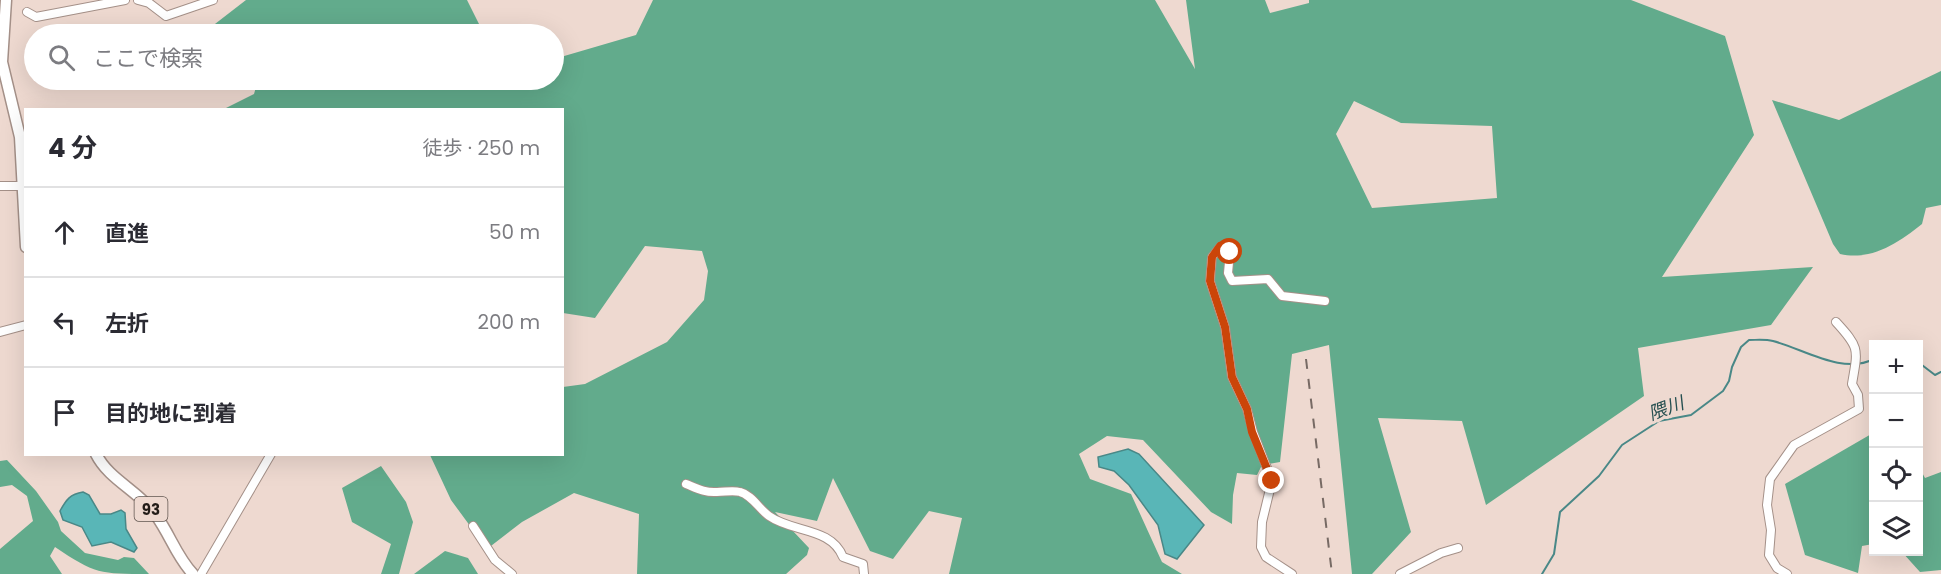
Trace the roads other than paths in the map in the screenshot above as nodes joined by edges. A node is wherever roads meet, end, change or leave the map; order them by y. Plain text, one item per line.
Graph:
1 (6, 0) edge
2 (125, 0) edge
3 (138, 0) edge
4 (213, 0) edge
5 (27, 12) dead end
6 (0, 186) edge
7 (22, 186) junction
8 (24, 216) edge
9 (1325, 301) dead end
10 (1836, 322) dead end
11 (24, 326) edge
12 (0, 332) edge
13 (97, 456) edge
14 (269, 456) edge
15 (686, 484) dead end
16 (473, 526) dead end
17 (1458, 548) dead end
18 (193, 574) edge
19 (201, 574) edge
20 (513, 574) edge
21 (864, 574) edge
22 (1292, 574) edge
23 (1400, 574) edge
24 (1787, 574) edge

1 - 7 main road
2 - 5 street
3 - 4 street
6 - 7 street
7 - 8 main road
9 - 22 street
10 - 24 street
11 - 12 street
13 - 18 main road, 93
14 - 19 street
15 - 21 street
16 - 20 street
17 - 23 street

